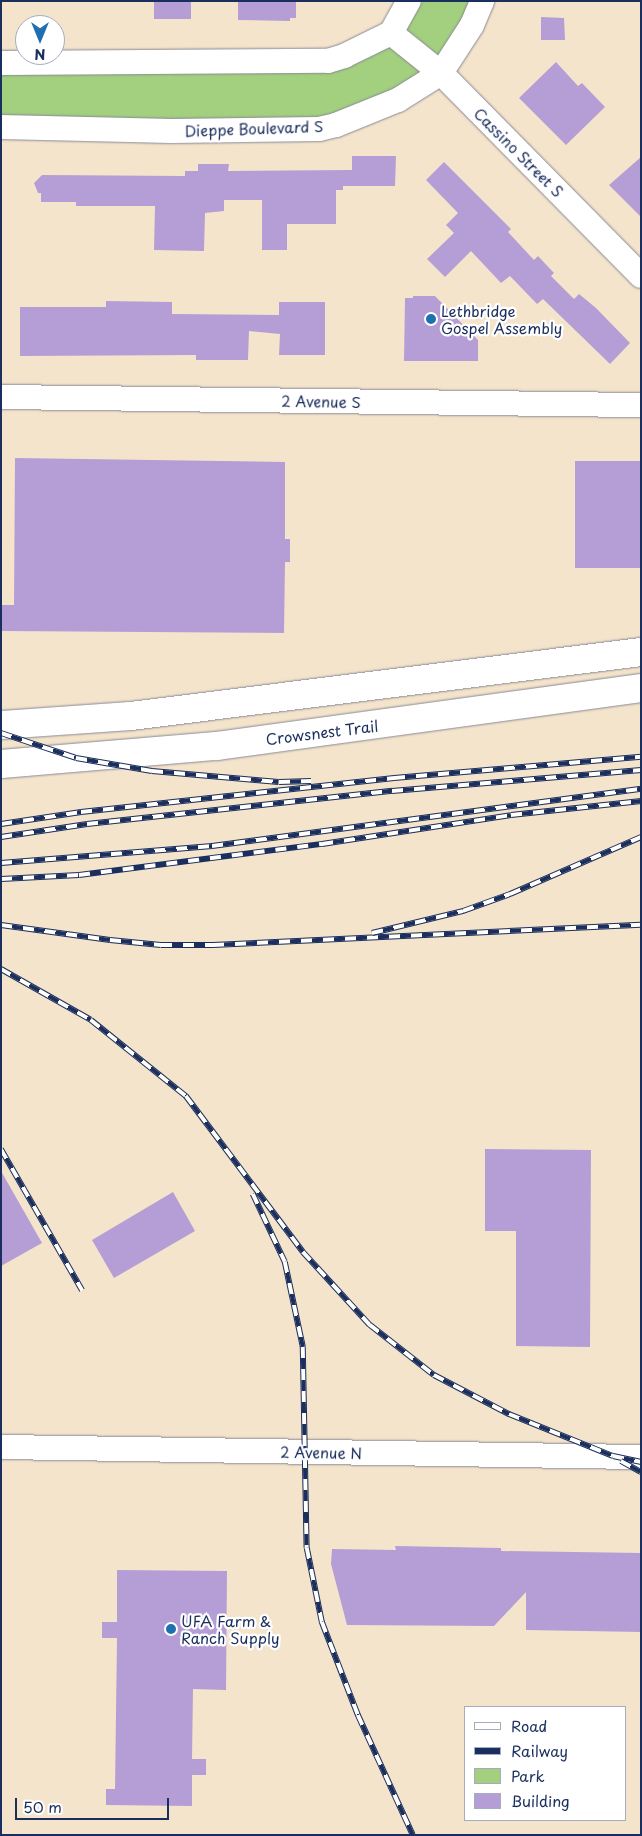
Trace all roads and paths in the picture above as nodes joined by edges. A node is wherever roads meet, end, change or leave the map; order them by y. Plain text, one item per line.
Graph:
1 (409, 1) edge
2 (482, 1) edge
3 (391, 33) junction
4 (1, 64) edge
5 (441, 73) junction
6 (1, 127) edge
7 (641, 276) edge
8 (1, 397) edge
9 (641, 405) edge
10 (641, 652) edge
11 (641, 688) edge
12 (1, 725) edge
13 (1, 764) edge
14 (1, 1447) edge
15 (641, 1457) edge

1 - 3 street
2 - 5 street, Dieppe Boulevard S
3 - 4 street
3 - 5 street, Cassino Street S
5 - 6 street, Dieppe Boulevard S
5 - 7 street, Cassino Street S
8 - 9 street, 2 Avenue S
10 - 12 highway
11 - 13 highway, Crowsnest Trail
14 - 15 street, 2 Avenue N

